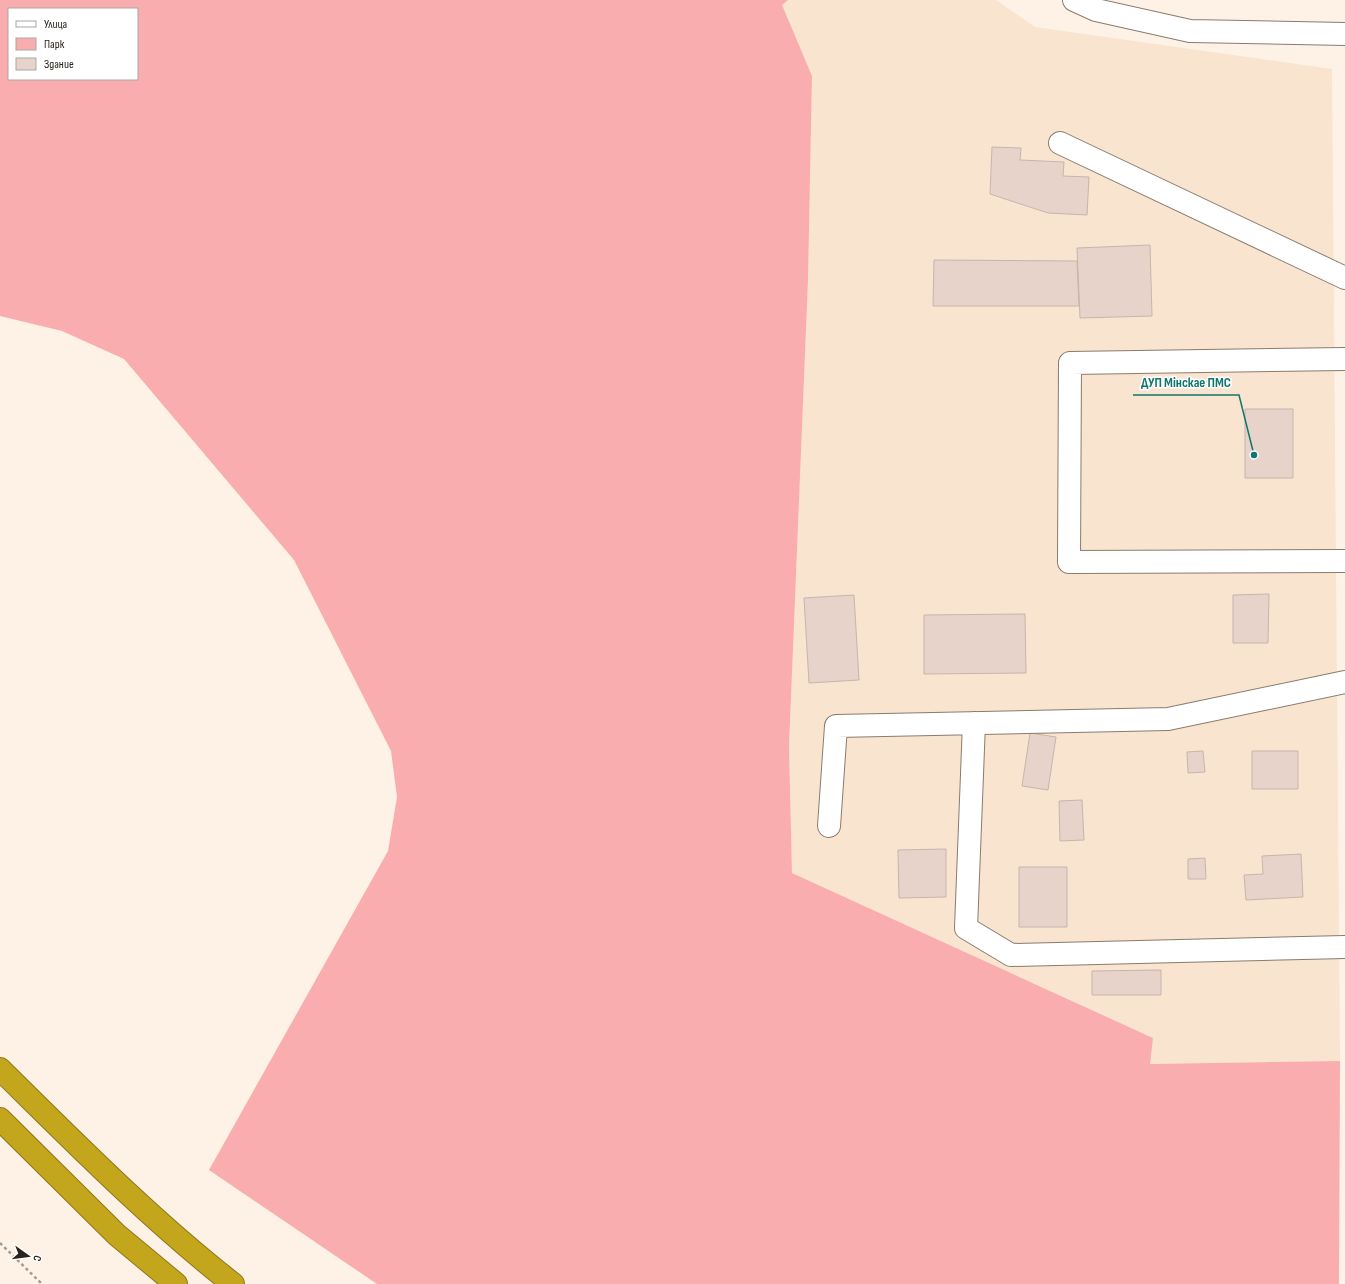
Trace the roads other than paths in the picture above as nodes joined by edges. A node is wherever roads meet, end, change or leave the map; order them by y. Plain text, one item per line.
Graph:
1 (1074, 0) edge
2 (1345, 34) edge
3 (1060, 143) dead end
4 (1345, 278) edge
5 (1345, 359) edge
6 (1345, 561) edge
7 (1345, 682) edge
8 (974, 723) junction
9 (829, 826) dead end
10 (1345, 947) edge
11 (0, 1068) edge
12 (0, 1119) edge
13 (176, 1284) edge
14 (233, 1284) edge

1 - 2 street
3 - 4 street
5 - 6 street
7 - 8 street
8 - 9 street
8 - 10 street
11 - 14 highway
12 - 13 highway

